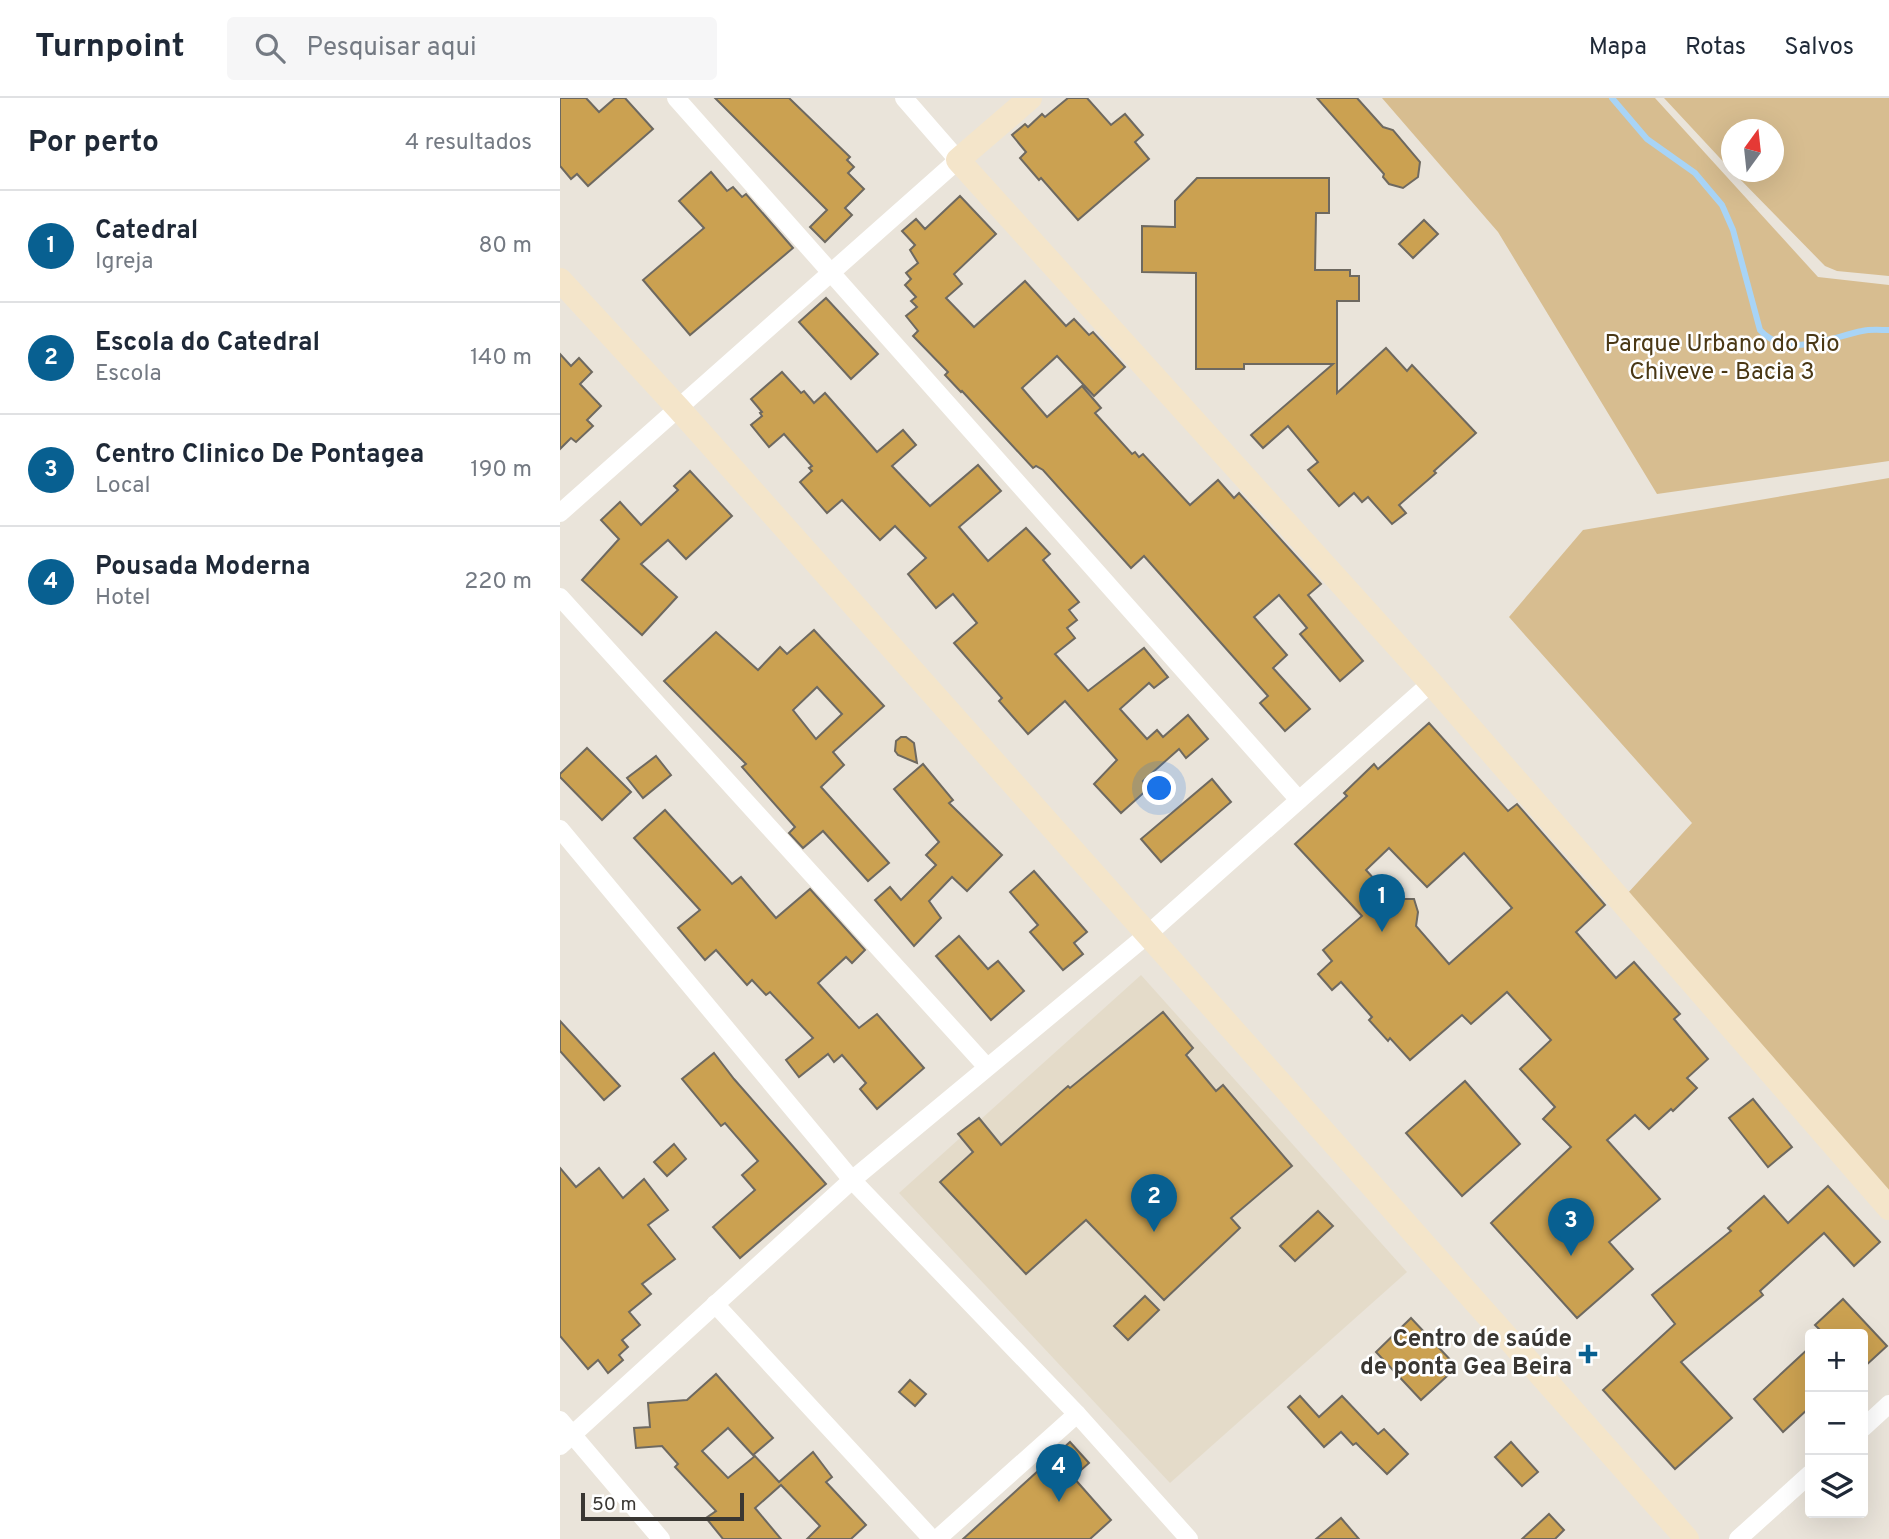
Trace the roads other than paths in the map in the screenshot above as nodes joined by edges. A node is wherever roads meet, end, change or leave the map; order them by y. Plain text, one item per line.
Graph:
1 (676, 98) edge
2 (904, 98) edge
3 (1030, 98) edge
4 (958, 160) junction
5 (831, 272) junction
6 (560, 280) edge
7 (679, 409) junction
8 (560, 513) edge
9 (560, 597) edge
10 (1431, 683) junction
11 (1299, 800) junction
12 (560, 829) edge
13 (1147, 935) junction
14 (986, 1066) junction
15 (852, 1180) junction
16 (1889, 1208) edge
17 (715, 1304) junction
18 (1889, 1404) edge
19 (1077, 1414) junction
20 (560, 1420) edge
21 (1868, 1423) edge
22 (573, 1433) junction
23 (560, 1446) edge
24 (1805, 1479) edge
25 (661, 1539) edge
26 (935, 1539) edge
27 (1189, 1539) edge
28 (1688, 1539) edge
29 (1738, 1539) edge

1 - 5 street
2 - 4 street
3 - 4 street
4 - 5 street
4 - 10 street
5 - 7 street
5 - 11 street
6 - 7 street
7 - 8 street
7 - 13 street
9 - 14 street
10 - 11 street
10 - 16 street
11 - 13 street
12 - 15 street
13 - 14 street
13 - 28 street
14 - 15 street
15 - 17 street
15 - 19 street
17 - 22 street
17 - 26 street
18 - 21 street
19 - 26 street
19 - 27 street
20 - 22 street
22 - 23 street
22 - 25 street
24 - 29 street

